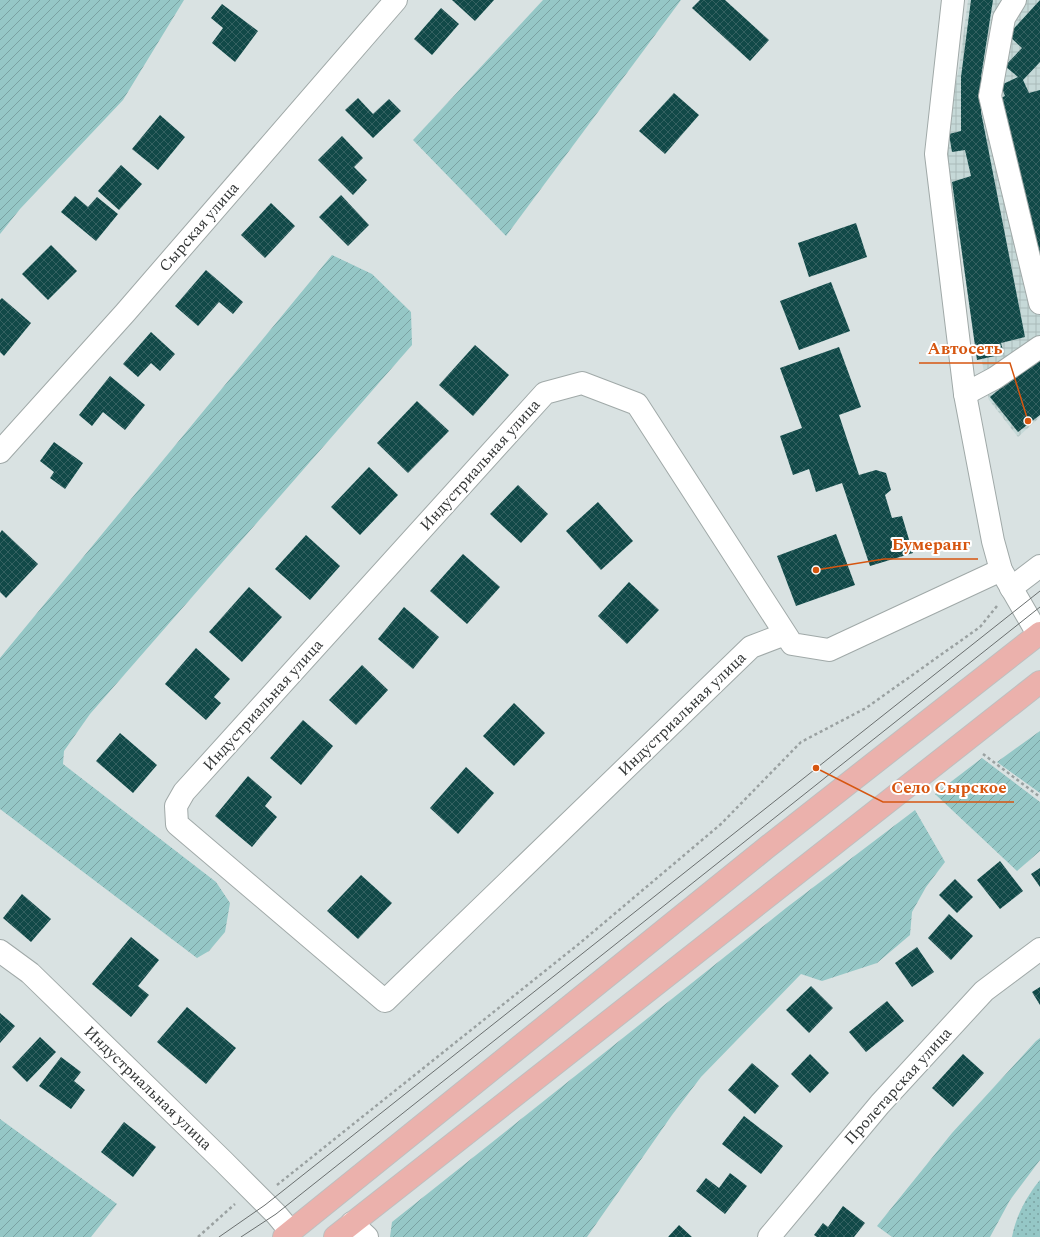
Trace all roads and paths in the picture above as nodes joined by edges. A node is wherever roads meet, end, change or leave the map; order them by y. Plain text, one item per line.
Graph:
1 (396, 0) edge
2 (953, 0) edge
3 (1014, 0) edge
4 (1040, 303) edge
5 (1040, 347) edge
6 (965, 394) junction
7 (0, 452) edge
8 (1040, 566) edge
9 (1006, 579) junction
10 (1039, 633) edge
11 (785, 634) junction
12 (1040, 682) edge
13 (981, 753) dead end
14 (1040, 797) edge
15 (1040, 949) edge
16 (0, 950) edge
17 (255, 1195) junction
18 (360, 1230) edge
19 (287, 1234) edge
20 (198, 1237) edge
21 (335, 1237) edge
22 (769, 1237) edge

1 - 7 street, Сырская улица
2 - 6 street
3 - 4 street
5 - 6 street
6 - 9 street
8 - 9 street
9 - 10 street
9 - 11 street
9 - 17 path
10 - 19 main road
11 - 11 street, Индустриальная улица
12 - 18 main road
13 - 14 path
15 - 22 street, Пролетарская улица
16 - 17 street, Индустриальная улица
17 - 19 street, Индустриальная улица
17 - 20 path
18 - 21 main road

